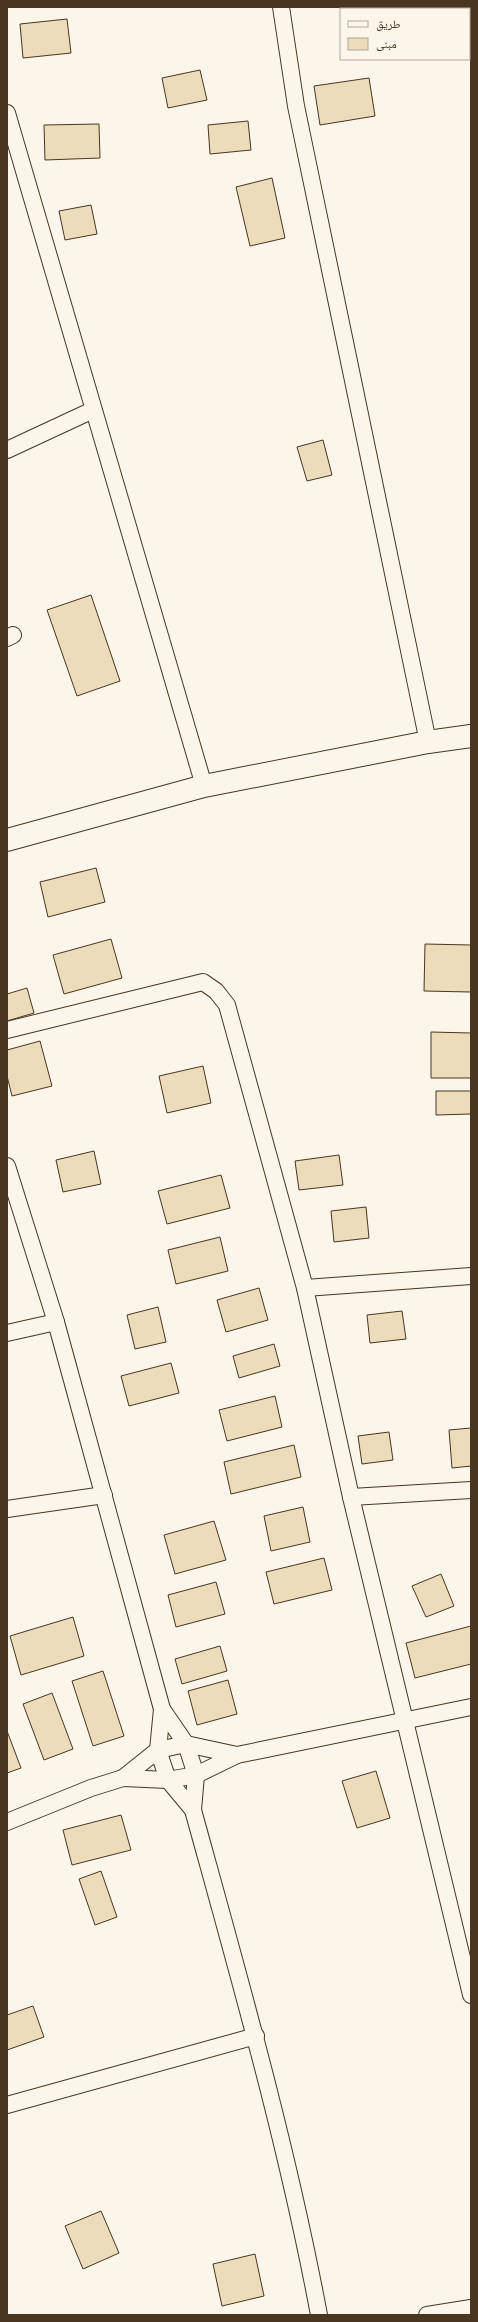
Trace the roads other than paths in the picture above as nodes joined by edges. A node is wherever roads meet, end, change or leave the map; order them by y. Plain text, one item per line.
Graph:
1 (281, 7) edge
2 (7, 113) edge
3 (13, 159) edge
4 (93, 410) junction
5 (7, 450) edge
6 (471, 736) edge
7 (428, 742) junction
8 (204, 786) junction
9 (7, 840) edge
10 (7, 1030) edge
11 (7, 1166) edge
12 (471, 1276) edge
13 (305, 1288) junction
14 (56, 1322) junction
15 (7, 1333) edge
16 (471, 1490) edge
17 (104, 1495) junction
18 (351, 1497) junction
19 (7, 1509) edge
20 (471, 1707) edge
21 (162, 1708) junction
22 (406, 1721) junction
23 (186, 1744) junction
24 (158, 1750) junction
25 (237, 1755) junction
26 (196, 1775) junction
27 (123, 1778) junction
28 (168, 1780) junction
29 (192, 1810) junction
30 (7, 1822) edge
31 (471, 1995) edge
32 (256, 2036) junction
33 (7, 2105) edge
34 (471, 2308) edge
35 (319, 2315) edge
36 (427, 2315) edge

1 - 7 street
2 - 3 street
3 - 4 street
4 - 5 street
4 - 8 street
6 - 7 main road
7 - 8 main road
8 - 9 main road
10 - 13 street
11 - 14 street
12 - 13 street
13 - 18 street
14 - 15 street
14 - 17 street
16 - 18 street
17 - 19 street
17 - 21 street
18 - 22 street
20 - 22 street
21 - 23 street
21 - 24 street
22 - 25 street
22 - 31 street
23 - 24 street
23 - 25 street
23 - 26 street
24 - 27 street
24 - 28 street
25 - 26 street
26 - 28 street
26 - 29 street
27 - 28 street
27 - 30 street
28 - 29 street
29 - 32 street
32 - 33 street
32 - 35 street
34 - 36 street

